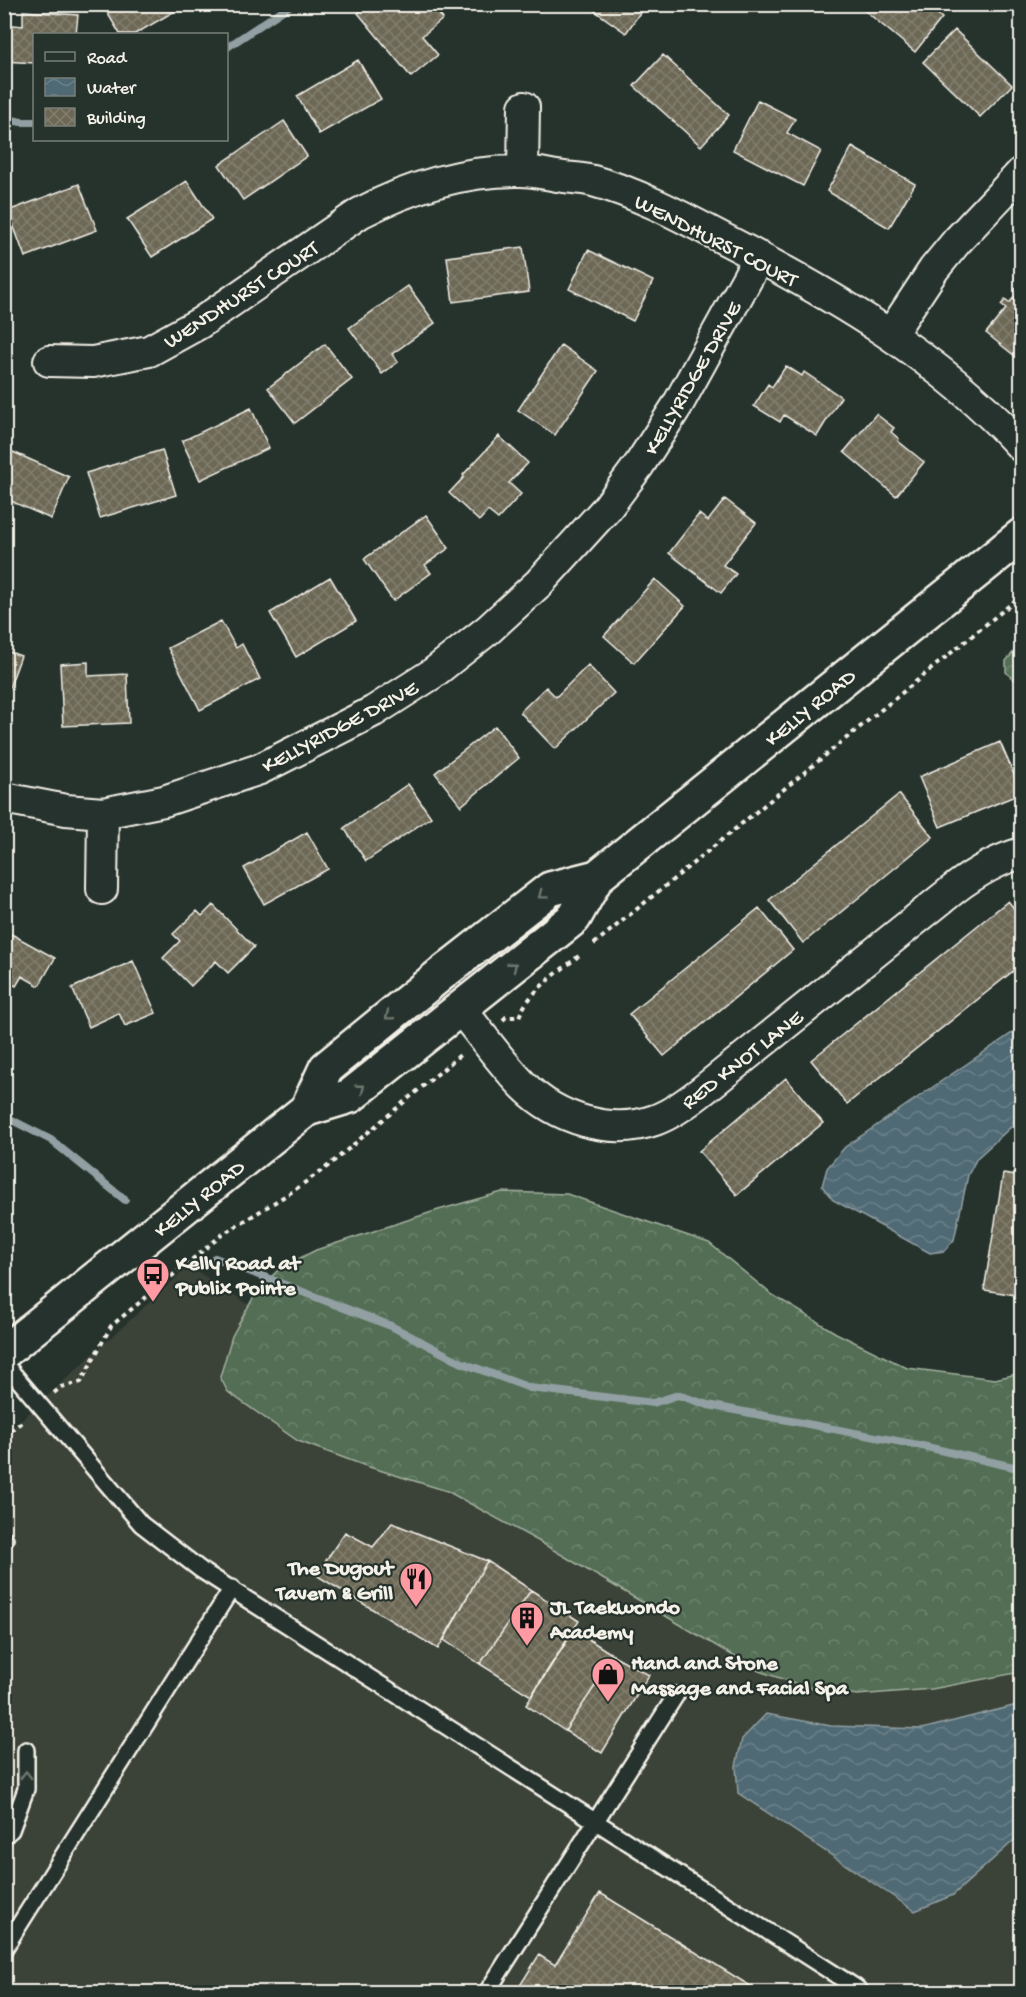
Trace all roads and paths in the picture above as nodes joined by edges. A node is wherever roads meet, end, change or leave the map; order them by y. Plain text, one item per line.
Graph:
1 (524, 107) dead end
2 (523, 171) junction
3 (1022, 172) edge
4 (759, 257) junction
5 (891, 334) junction
6 (49, 361) dead end
7 (1022, 447) edge
8 (1022, 535) edge
9 (1022, 595) edge
10 (4, 798) edge
11 (103, 813) junction
12 (1022, 853) edge
13 (597, 877) junction
14 (102, 889) dead end
15 (460, 1008) junction
16 (506, 1017) dead end
17 (461, 1053) dead end
18 (307, 1109) junction
19 (4, 1352) edge
20 (4, 1363) edge
21 (61, 1387) dead end
22 (17, 1426) dead end
23 (4, 1437) edge
24 (232, 1588) junction
25 (676, 1695) dead end
26 (26, 1750) dead end
27 (596, 1822) junction
28 (4, 1836) edge
29 (4, 1949) edge
30 (487, 1992) edge
31 (861, 1992) edge

1 - 2 street
2 - 4 street, WENDHURST COURT
2 - 6 street, WENDHURST COURT
3 - 5 street
4 - 5 street, WENDHURST COURT
4 - 11 street, KELLYRIDGE DRIVE
5 - 7 street, WENDHURST COURT
8 - 13 main road, KELLY ROAD
9 - 16 path
10 - 11 street, KELLYRIDGE DRIVE
11 - 14 street
12 - 15 street, RED KNOT LANE
15 -> 13 main road, KELLY ROAD
13 -> 18 main road, KELLY ROAD
18 -> 15 main road, KELLY ROAD
17 - 21 path
18 - 19 main road, KELLY ROAD
20 - 24 lane
22 - 23 path
24 - 27 lane
24 - 29 lane
25 - 27 lane
28 -> 26 lane
27 - 30 lane
27 - 31 lane

